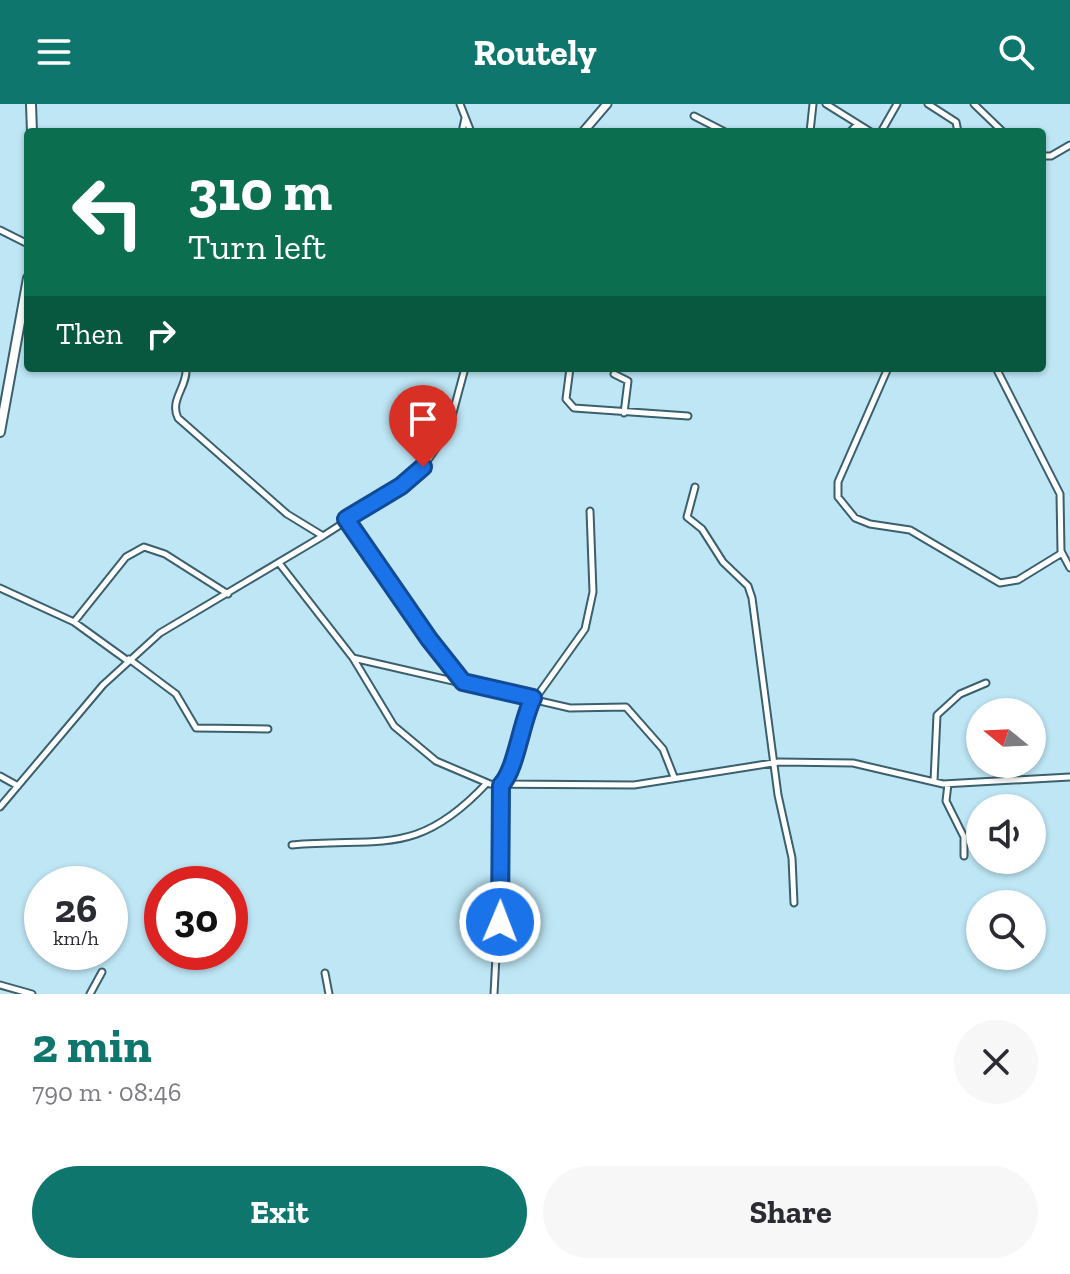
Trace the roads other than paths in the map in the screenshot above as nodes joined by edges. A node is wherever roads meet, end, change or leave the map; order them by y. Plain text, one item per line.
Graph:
1 (31, 104) edge
2 (460, 104) edge
3 (607, 104) edge
4 (813, 104) edge
5 (826, 104) edge
6 (897, 104) edge
7 (928, 104) edge
8 (974, 104) edge
9 (694, 116) dead end
10 (465, 117) junction
11 (858, 124) junction
12 (32, 128) edge
13 (463, 128) edge
14 (469, 128) edge
15 (586, 128) edge
16 (717, 128) edge
17 (810, 128) edge
18 (854, 128) edge
19 (864, 128) edge
20 (883, 128) edge
21 (957, 128) edge
22 (999, 128) edge
23 (1070, 145) edge
24 (1046, 156) edge
25 (0, 230) edge
26 (24, 242) edge
27 (24, 305) edge
28 (186, 372) edge
29 (464, 372) edge
30 (569, 372) edge
31 (886, 372) edge
32 (998, 372) edge
33 (614, 374) dead end
34 (0, 376) edge
35 (12, 381) junction
36 (624, 413) junction
37 (688, 416) dead end
38 (0, 432) edge
39 (695, 487) dead end
40 (590, 511) dead end
41 (346, 519) junction
42 (323, 536) junction
43 (1062, 553) junction
44 (279, 563) junction
45 (1070, 568) edge
46 (0, 588) edge
47 (228, 594) junction
48 (74, 622) junction
49 (353, 658) junction
50 (128, 660) junction
51 (463, 682) junction
52 (986, 683) dead end
53 (534, 698) junction
54 (268, 729) dead end
55 (775, 762) junction
56 (0, 776) edge
57 (674, 777) junction
58 (1070, 777) edge
59 (934, 781) junction
60 (487, 783) junction
61 (948, 784) junction
62 (502, 785) junction
63 (18, 786) junction
64 (0, 807) edge
65 (292, 845) dead end
66 (964, 856) dead end
67 (794, 903) dead end
68 (102, 972) dead end
69 (325, 973) dead end
70 (0, 985) edge
71 (32, 994) edge
72 (90, 994) edge
73 (329, 994) edge
74 (494, 994) edge

1 - 12 highway
2 - 10 street
3 - 15 main road
4 - 17 street
5 - 11 street
6 - 20 street
7 - 21 street
8 - 22 street
9 - 16 street
10 - 13 street
10 - 14 street
11 - 18 street
11 - 19 street
23 - 24 street
25 - 26 street
27 - 35 highway
28 - 42 street
29 - 41 street
30 - 36 street
31 - 43 street
32 - 43 street
33 - 36 street
34 - 35 street
35 - 38 highway
36 - 37 street
39 - 55 street
40 - 53 street
41 - 42 street
41 - 51 street
42 - 44 street
43 - 45 street
44 - 47 street
44 - 49 street
46 - 48 street
47 - 48 street
47 - 50 street
48 - 50 street
49 - 51 street
49 - 60 street
50 - 54 street
50 - 63 street
51 - 53 street
52 - 59 street
53 - 57 street
53 - 62 street
55 - 57 street
55 - 59 street
55 - 67 street
56 - 63 street
57 - 62 street
58 - 61 street
59 - 61 street
60 - 62 street
60 - 65 street
61 - 66 street
62 - 74 street
63 - 64 street
68 - 72 street
69 - 73 street
70 - 71 street

